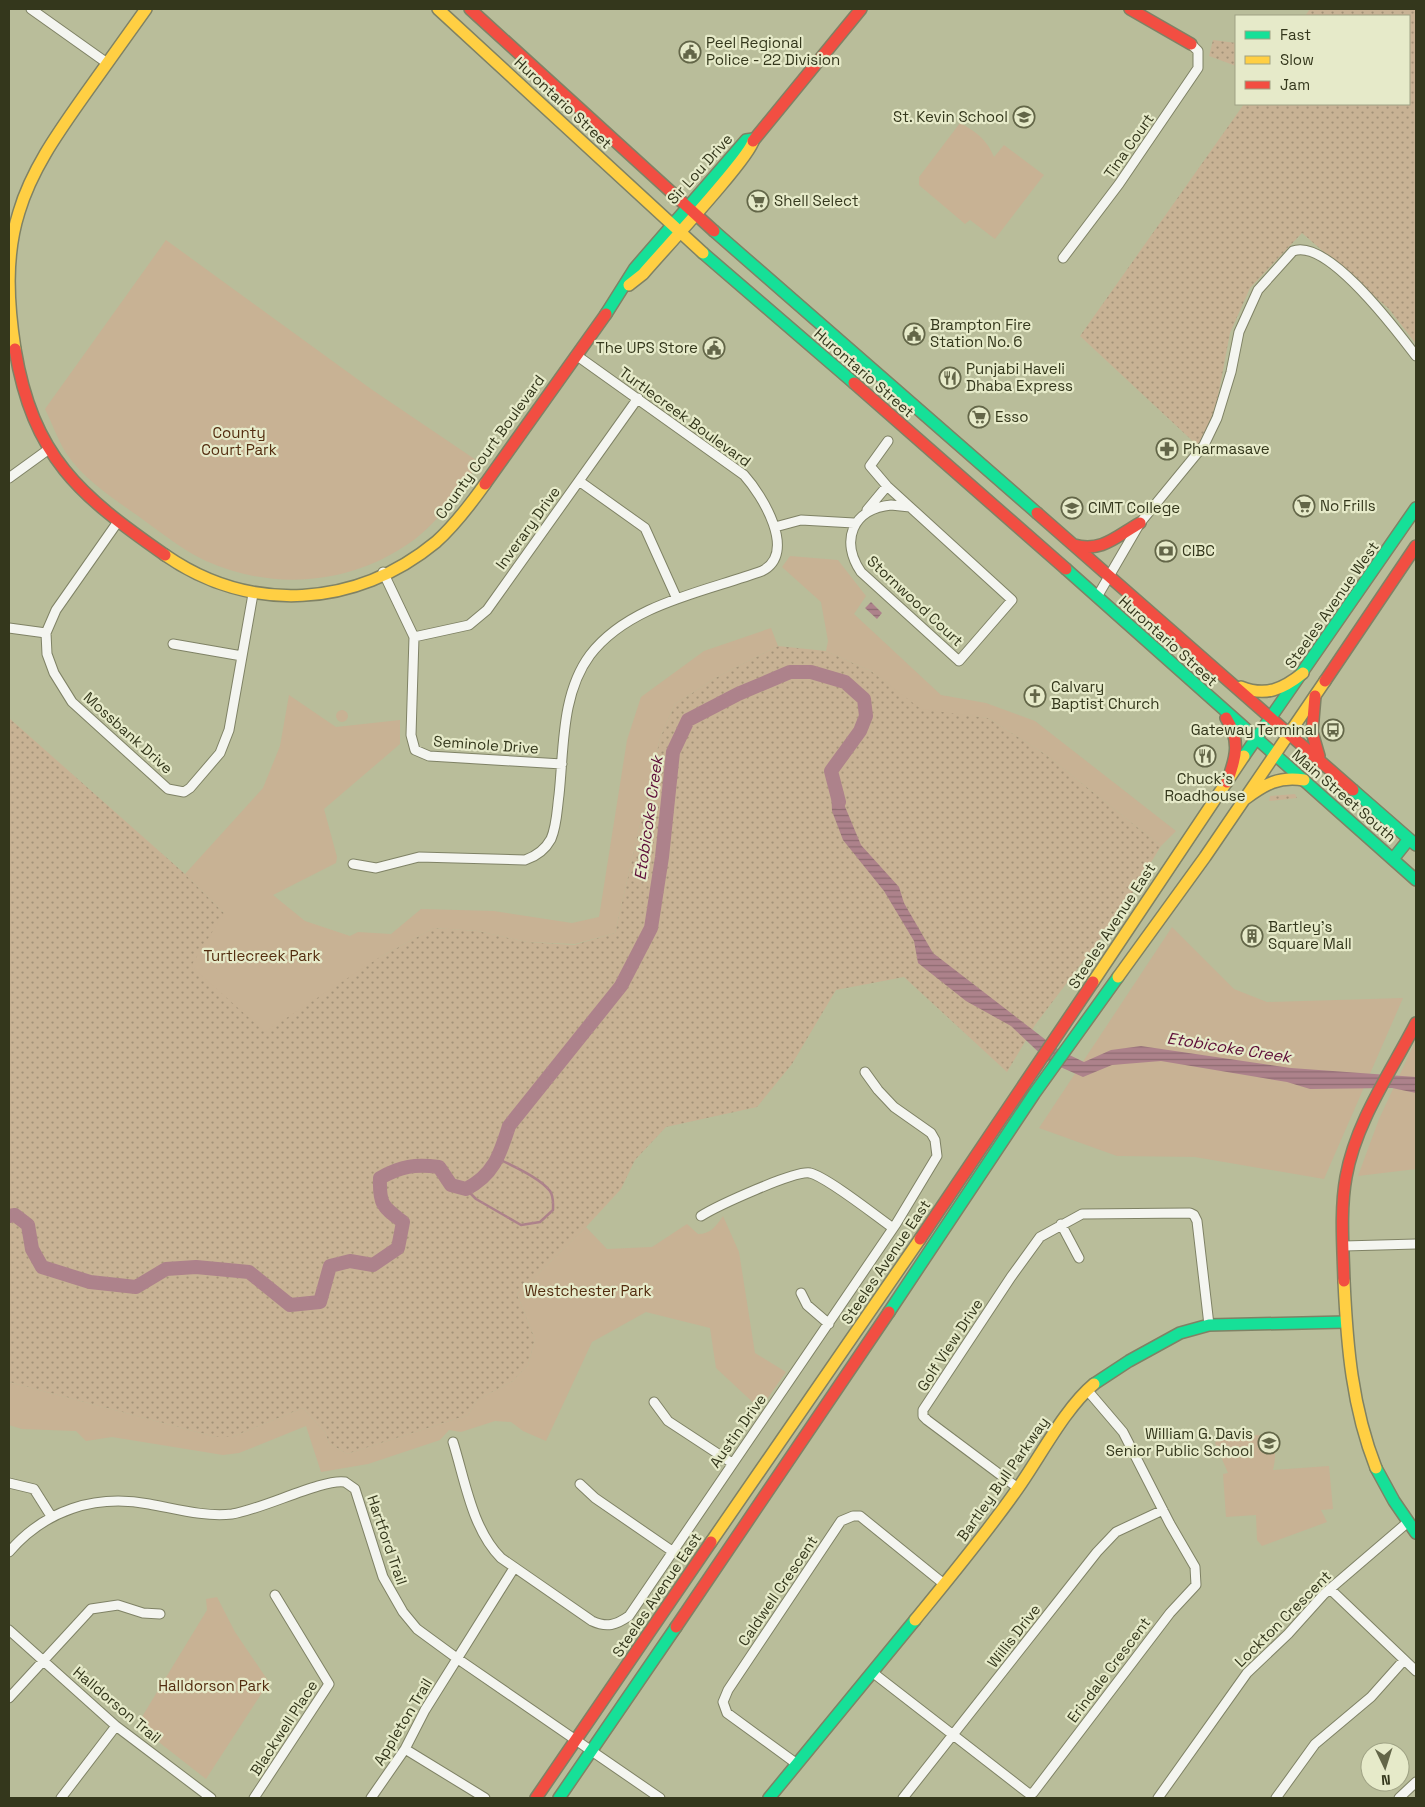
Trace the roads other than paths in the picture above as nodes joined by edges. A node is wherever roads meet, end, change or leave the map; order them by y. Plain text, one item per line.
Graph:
1 (31, 9) edge
2 (146, 9) edge
3 (438, 9) edge
4 (470, 9) edge
5 (861, 9) edge
6 (1130, 9) edge
7 (484, 22) junction
8 (494, 30) junction
9 (470, 38) junction
10 (1191, 44) joint
11 (481, 46) junction
12 (107, 63) junction
13 (692, 209) junction
14 (675, 228) junction
15 (11, 230) edge
16 (1063, 258) dead end
17 (576, 355) junction
18 (1416, 356) edge
19 (638, 398) junction
20 (888, 441) dead end
21 (49, 449) junction
22 (9, 478) edge
23 (579, 481) junction
24 (886, 486) junction
25 (910, 507) junction
26 (1416, 508) edge
27 (862, 516) junction
28 (118, 523) junction
29 (854, 523) junction
30 (1140, 523) junction
31 (775, 527) junction
32 (1400, 532) junction
33 (1073, 544) junction
34 (1416, 546) edge
35 (1401, 568) junction
36 (384, 574) junction
37 (1108, 575) junction
38 (252, 594) junction
39 (1097, 597) junction
40 (677, 599) junction
41 (9, 628) edge
42 (46, 633) junction
43 (414, 637) junction
44 (173, 644) dead end
45 (242, 656) junction
46 (1303, 673) junction
47 (1230, 680) junction
48 (1315, 696) junction
49 (1216, 703) junction
50 (1272, 718) junction
51 (1290, 734) junction
52 (1257, 739) junction
53 (1275, 755) junction
54 (1324, 763) junction
55 (562, 764) junction
56 (1305, 781) junction
57 (1227, 782) junction
58 (1245, 799) junction
59 (1413, 842) edge
60 (1393, 859) junction
61 (353, 864) dead end
62 (1416, 880) edge
63 (1416, 1023) edge
64 (865, 1072) dead end
65 (701, 1216) dead end
66 (1061, 1224) junction
67 (893, 1228) junction
68 (1416, 1244) edge
69 (1344, 1246) junction
70 (1079, 1258) dead end
71 (801, 1293) dead end
72 (1346, 1322) junction
73 (829, 1324) junction
74 (1209, 1326) junction
75 (1088, 1391) junction
76 (654, 1402) dead end
77 (453, 1442) dead end
78 (732, 1463) junction
79 (9, 1484) edge
80 (580, 1484) dead end
81 (1018, 1488) junction
82 (1163, 1510) junction
83 (51, 1516) junction
84 (1408, 1522) junction
85 (1416, 1533) edge
86 (672, 1551) junction
87 (9, 1552) edge
88 (514, 1568) junction
89 (944, 1584) junction
90 (1330, 1589) junction
91 (275, 1595) dead end
92 (160, 1614) dead end
93 (9, 1630) edge
94 (458, 1659) junction
95 (43, 1660) junction
96 (1404, 1660) junction
97 (1416, 1671) edge
98 (872, 1672) junction
99 (9, 1698) edge
100 (116, 1726) junction
101 (954, 1736) junction
102 (576, 1740) junction
103 (405, 1749) junction
104 (592, 1750) junction
105 (797, 1764) junction
106 (1416, 1782) edge
107 (654, 1797) edge
108 (61, 1798) edge
109 (211, 1798) edge
110 (254, 1798) edge
111 (371, 1798) edge
112 (484, 1798) edge
113 (536, 1798) edge
114 (559, 1798) edge
115 (769, 1798) edge
116 (904, 1798) edge
117 (1158, 1798) edge
118 (1276, 1798) edge
119 (1400, 1798) edge

1 - 12 street
2 - 12 main road, County Court Boulevard
3 - 9 main road, Hurontario Street
4 - 7 main road, Hurontario Street
5 - 13 main road, Sir Lou Drive
6 - 10 main road
7 - 8 main road, Hurontario Street
7 - 9 main road
8 - 11 main road
8 - 13 main road, Hurontario Street
9 - 11 main road, Hurontario Street
10 - 16 street, Tina Court
11 - 14 main road, Hurontario Street
12 - 15 main road, County Court Boulevard
13 - 14 main road, Sir Lou Drive
13 - 33 main road, Hurontario Street
14 - 17 main road, County Court Boulevard
14 - 39 main road, Hurontario Street
15 - 21 main road, County Court Boulevard
17 - 19 street, Turtlecreek Boulevard
17 - 36 main road, County Court Boulevard
18 - 30 street
19 - 23 street, Inverary Drive
19 - 31 street, Turtlecreek Boulevard
20 - 24 street, Stornwood Court
21 - 22 street
21 - 28 main road, County Court Boulevard
23 - 40 street
23 - 43 street, Inverary Drive
24 - 25 street, Stornwood Court
24 - 27 street
25 - 27 street
25 - 29 street, Stornwood Court
26 - 32 main road, Steeles Avenue West
27 - 29 street
28 - 38 main road, County Court Boulevard
28 - 42 street, Mossbank Drive
29 - 31 street
30 - 33 main road
30 - 37 street
31 - 40 street, Turtlecreek Boulevard
32 - 35 main road
32 - 46 main road, Steeles Avenue West
33 - 37 main road, Hurontario Street
34 - 35 main road
35 - 48 main road
36 - 38 main road, County Court Boulevard
36 - 43 street, Seminole Drive
37 - 39 street
37 - 47 main road, Hurontario Street
38 - 45 street, Mossbank Drive
39 - 49 main road, Hurontario Street
40 - 55 street, Turtlecreek Boulevard
41 - 42 street
42 - 45 street, Mossbank Drive
43 - 55 street, Seminole Drive
44 - 45 street
46 - 47 main road
46 - 50 main road, Steeles Avenue West
47 - 50 main road, Hurontario Street
48 - 51 main road
48 - 54 main road
49 - 52 main road, Hurontario Street
49 - 57 main road
50 - 51 main road, Hurontario Street
50 - 52 main road, Steeles Avenue West
51 - 53 main road, Steeles Avenue East
51 - 54 main road, Main Street South
52 - 53 main road, Hurontario Street
52 - 57 main road, Steeles Avenue East
53 - 56 main road, Main Street South
53 - 58 main road, Steeles Avenue East
54 - 59 main road, Main Street South
55 - 61 street, Turtlecreek Boulevard
56 - 58 main road
56 - 60 main road, Main Street South
57 - 102 main road, Steeles Avenue East
58 - 104 main road, Steeles Avenue East
59 - 60 main road
60 - 62 main road, Main Street South
63 - 69 main road
64 - 67 street, Austin Drive
65 - 67 street
66 - 70 street
66 - 74 street, Golf View Drive
66 - 81 street, Golf View Drive
67 - 73 street, Austin Drive
68 - 69 street
69 - 72 main road
71 - 73 street
72 - 74 main road, Bartley Bull Parkway
72 - 84 main road
73 - 78 street, Austin Drive
74 - 75 main road, Bartley Bull Parkway
75 - 81 main road, Bartley Bull Parkway
75 - 82 street, Erindale Crescent
76 - 78 street
77 - 88 street, Austin Drive
78 - 86 street, Austin Drive
79 - 83 street
80 - 86 street
81 - 89 main road, Bartley Bull Parkway
82 - 101 street, Willis Drive
82 - 101 street, Erindale Crescent
83 - 87 street, Hartford Trail
83 - 94 street, Hartford Trail
84 - 85 main road
84 - 90 street, Lockton Crescent
86 - 88 street, Austin Drive
88 - 94 street
89 - 98 main road, Bartley Bull Parkway
89 - 105 street, Caldwell Crescent
90 - 96 street
90 - 117 street, Lockton Crescent
91 - 110 street, Blackwell Place
92 - 95 street
93 - 95 street, Halldorson Trail
94 - 102 street, Hartford Trail
94 - 103 street, Appleton Trail
95 - 99 street
95 - 100 street, Halldorson Trail
96 - 97 street
96 - 118 street
98 - 101 street, Erindale Crescent
98 - 105 main road, Bartley Bull Parkway
100 - 108 street
100 - 109 street, Halldorson Trail
101 - 116 street, Willis Drive
102 - 104 street, Hartford Trail
102 - 113 main road, Steeles Avenue East
103 - 111 street, Appleton Trail
103 - 112 street
104 - 107 street, Hartford Trail
104 - 114 main road, Steeles Avenue East
105 - 115 main road, Bartley Bull Parkway
106 - 119 street

